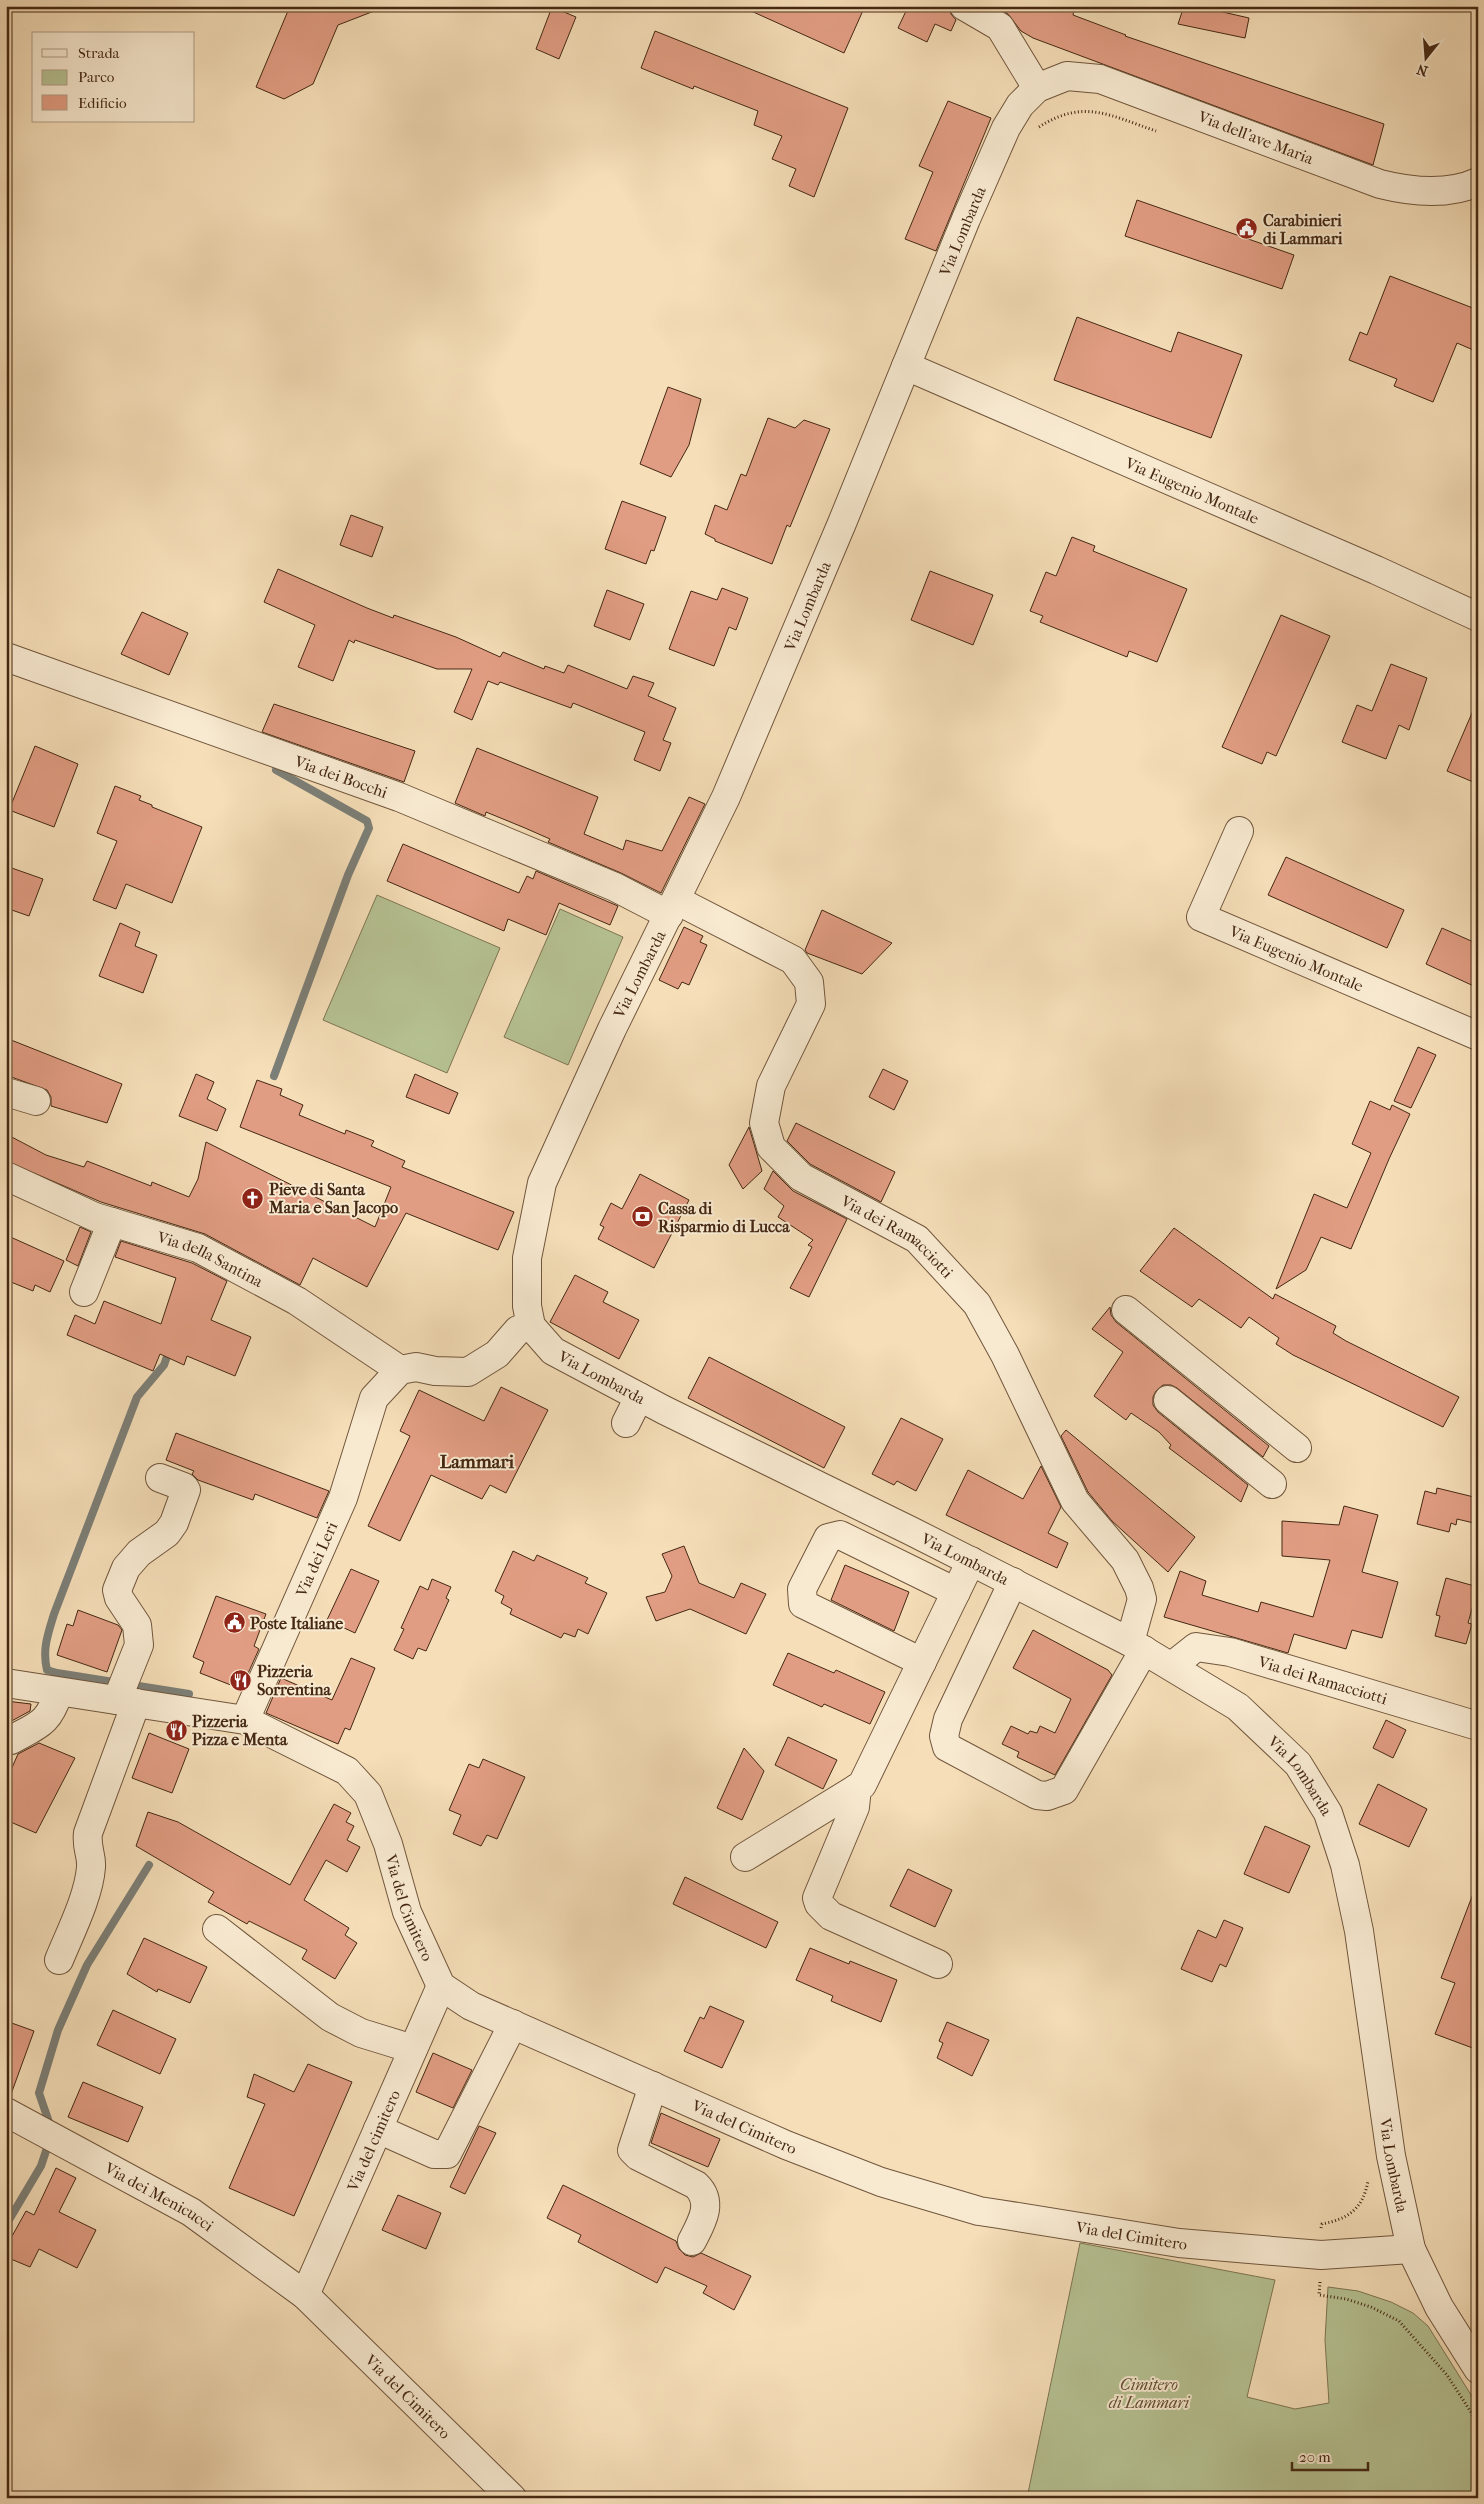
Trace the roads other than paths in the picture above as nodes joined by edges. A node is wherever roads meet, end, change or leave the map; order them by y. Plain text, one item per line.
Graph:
1 (964, 6) edge
2 (1037, 88) junction
3 (1478, 182) edge
4 (906, 366) junction
5 (1478, 617) edge
6 (9, 668) edge
7 (1239, 831) dead end
8 (673, 908) junction
9 (1478, 1036) edge
10 (6, 1092) edge
11 (36, 1101) dead end
12 (6, 1176) edge
13 (112, 1222) junction
14 (84, 1292) dead end
15 (1126, 1310) dead end
16 (518, 1327) junction
17 (400, 1370) junction
18 (639, 1397) junction
19 (1168, 1400) dead end
20 (626, 1423) dead end
21 (1297, 1448) dead end
22 (160, 1478) dead end
23 (1272, 1484) dead end
24 (971, 1561) junction
25 (1013, 1582) junction
26 (956, 1592) junction
27 (1137, 1646) junction
28 (922, 1662) junction
29 (1172, 1666) junction
30 (6, 1683) edge
31 (59, 1692) junction
32 (127, 1702) junction
33 (244, 1720) junction
34 (1478, 1726) edge
35 (6, 1740) edge
36 (857, 1788) junction
37 (746, 1857) dead end
38 (217, 1929) dead end
39 (60, 1960) dead end
40 (938, 1964) dead end
41 (441, 1986) junction
42 (512, 2024) junction
43 (413, 2049) junction
44 (653, 2086) junction
45 (389, 2103) junction
46 (6, 2112) edge
47 (378, 2129) junction
48 (331, 2236) junction
49 (692, 2241) dead end
50 (1411, 2249) junction
51 (305, 2295) junction
52 (1478, 2369) edge
53 (512, 2498) edge

1 - 2 street
2 - 3 street, Via dell'ave Maria
2 - 4 street, Via Lombarda
4 - 5 street, Via Eugenio Montale
4 - 8 street, Via Lombarda
6 - 8 street, Via dei Bocchi
7 - 9 street, Via Eugenio Montale
8 - 16 street, Via Lombarda
8 - 27 street, Via dei Ramacciotti
10 - 11 street
12 - 13 street, Via della Santina
13 - 14 street
13 - 17 street, Via della Santina
15 - 21 street
16 - 17 street
16 - 18 street, Via Lombarda
17 - 33 street, Via dei Leri
18 - 20 street
18 - 24 street, Via Lombarda
19 - 23 street
22 - 32 street
24 - 25 street, Via Lombarda
24 - 26 street
25 - 27 street, Via Lombarda
25 - 27 street, Via dei Ramacciotti
26 - 28 street
26 - 28 street
27 - 29 street, Via Lombarda
28 - 36 street
29 - 34 street, Via dei Ramacciotti
29 - 50 street, Via Lombarda
30 - 31 street
31 - 32 street
31 - 35 street
32 - 33 street
32 - 39 street
33 - 41 street, Via del Cimitero
36 - 37 street
36 - 40 street
38 - 43 street
41 - 42 street, Via del Cimitero
41 - 43 street, Via del cimitero
42 - 44 street, Via del Cimitero
42 - 47 street
43 - 45 street, Via del cimitero
44 - 49 street
44 - 50 street, Via del Cimitero
45 - 47 street, Via del cimitero
45 - 48 street
46 - 51 street, Via dei Menicucci
47 - 48 street, Via del cimitero
48 - 51 street, Via del cimitero
50 - 52 street, Via Lombarda
51 - 53 street, Via del Cimitero

